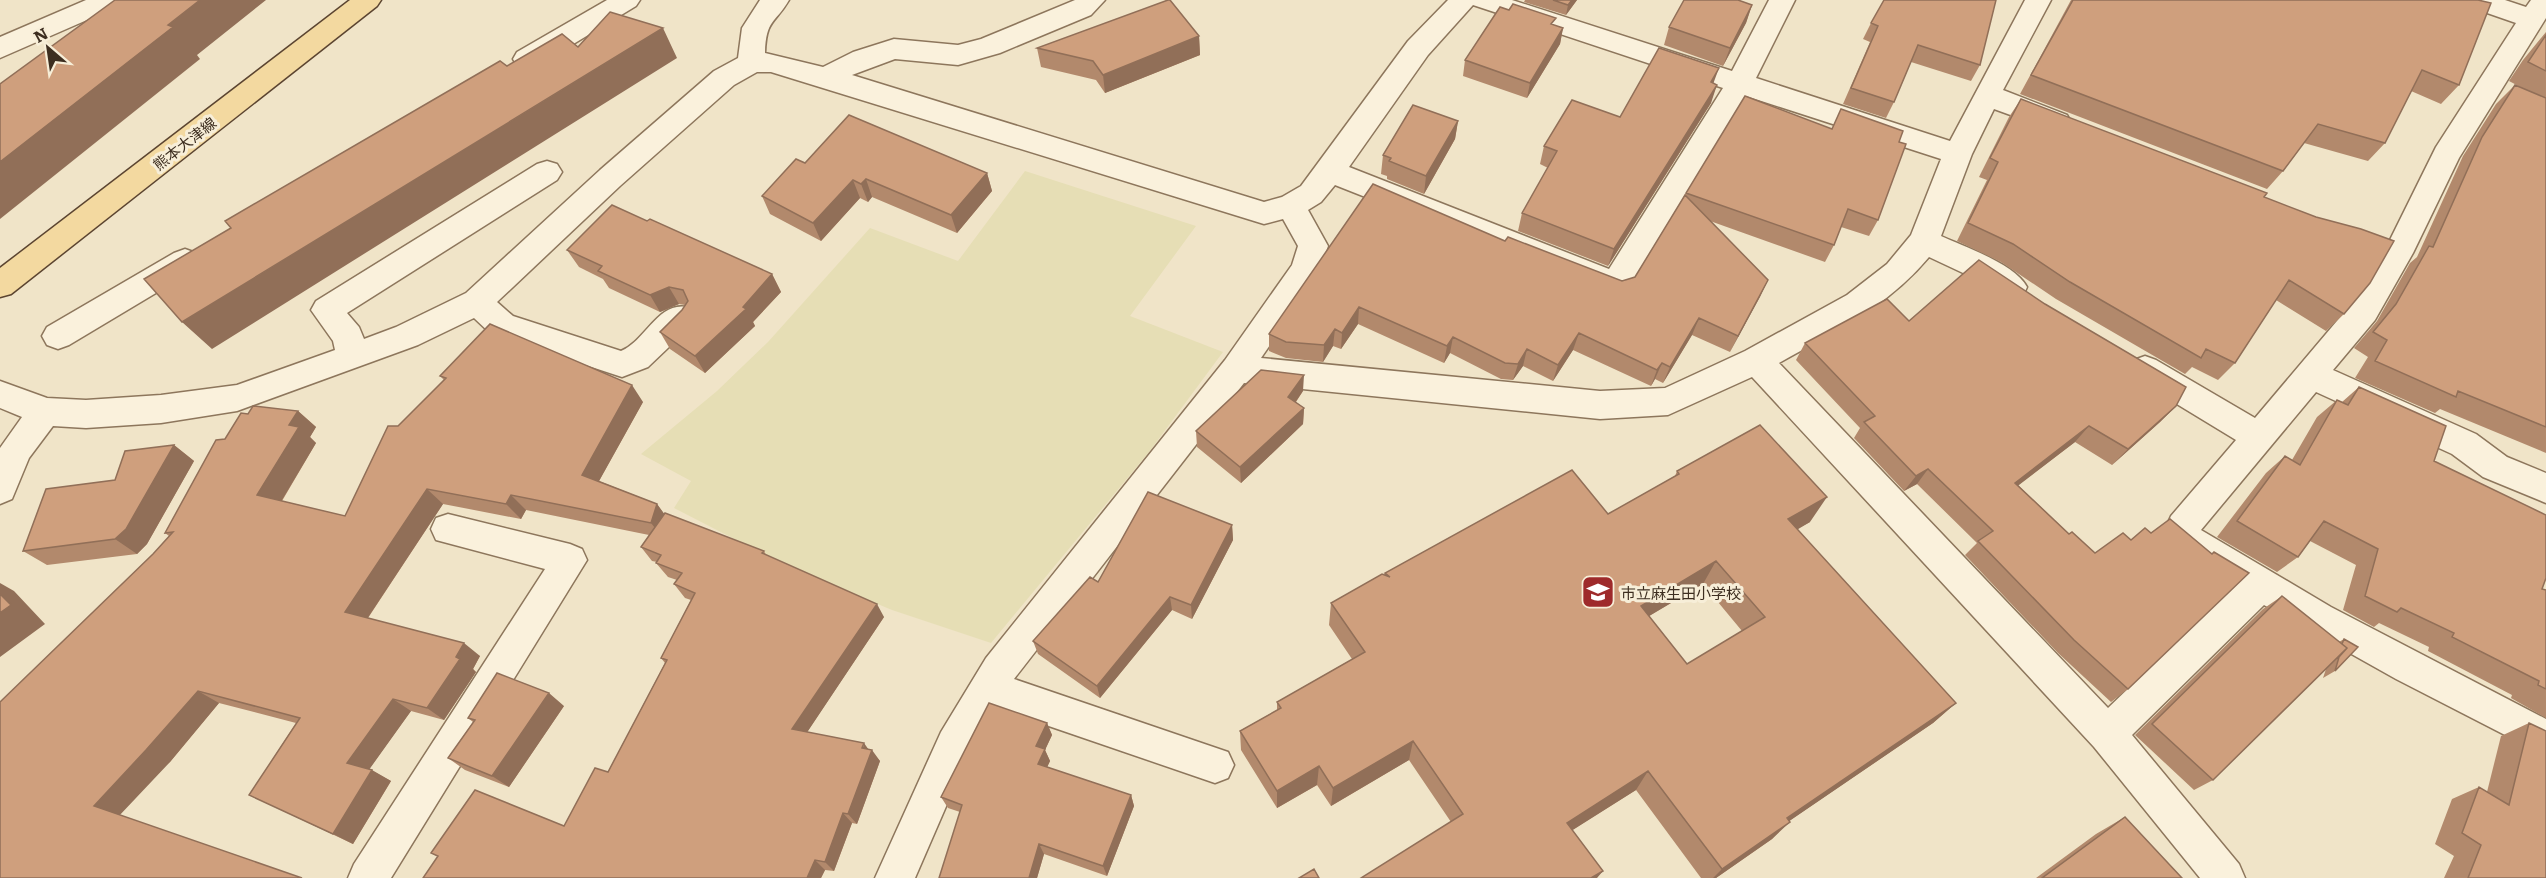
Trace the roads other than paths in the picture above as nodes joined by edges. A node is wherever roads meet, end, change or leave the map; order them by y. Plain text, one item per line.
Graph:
1 (110, 0) edge
2 (368, 0) edge
3 (627, 0) edge
4 (776, 0) edge
5 (1092, 0) edge
6 (1462, 0) edge
7 (1483, 0) edge
8 (1782, 0) edge
9 (2038, 0) edge
10 (2476, 0) edge
11 (2538, 9) edge
12 (0, 48) edge
13 (752, 63) junction
14 (505, 72) edge
15 (825, 77) junction
16 (1740, 83) junction
17 (2488, 86) junction
18 (1987, 95) junction
19 (2517, 100) edge
20 (2076, 129) edge
21 (1958, 154) junction
22 (1330, 171) junction
23 (547, 172) dead end
24 (1291, 206) junction
25 (1924, 241) junction
26 (210, 246) edge
27 (0, 285) edge
28 (477, 302) junction
29 (2035, 303) edge
30 (680, 317) edge
31 (58, 336) dead end
32 (352, 357) junction
33 (2125, 358) edge
34 (1756, 360) junction
35 (1236, 369) junction
36 (2309, 374) junction
37 (0, 394) edge
38 (45, 412) junction
39 (2257, 436) junction
40 (2546, 488) edge
41 (0, 489) edge
42 (448, 529) dead end
43 (2260, 586) junction
44 (988, 688) junction
45 (2107, 734) junction
46 (2546, 738) edge
47 (1215, 765) dead end
48 (368, 878) edge
49 (895, 878) edge
50 (2225, 878) edge

1 - 12 street
2 - 27 main road, 熊本大津線
3 - 14 street
4 - 13 street
5 - 15 street
6 - 22 street
7 - 16 street
8 - 16 street
9 - 18 street
10 - 11 street
11 - 17 street
13 - 15 street
13 - 28 street
15 - 24 street
16 - 21 street
16 - 22 street
17 - 19 street
17 - 36 street
18 - 20 street
18 - 21 street
21 - 25 street
22 - 24 street
23 - 32 street
24 - 35 street
25 - 29 street
25 - 34 street
26 - 31 street
28 - 30 street
28 - 32 street
32 - 38 street
33 - 39 street
34 - 35 street
34 - 45 street
35 - 44 street
36 - 39 street
36 - 40 street
37 - 38 street
38 - 41 street
39 - 43 street
42 - 48 street
43 - 45 street
43 - 46 street
44 - 47 street
44 - 49 street
45 - 50 street

